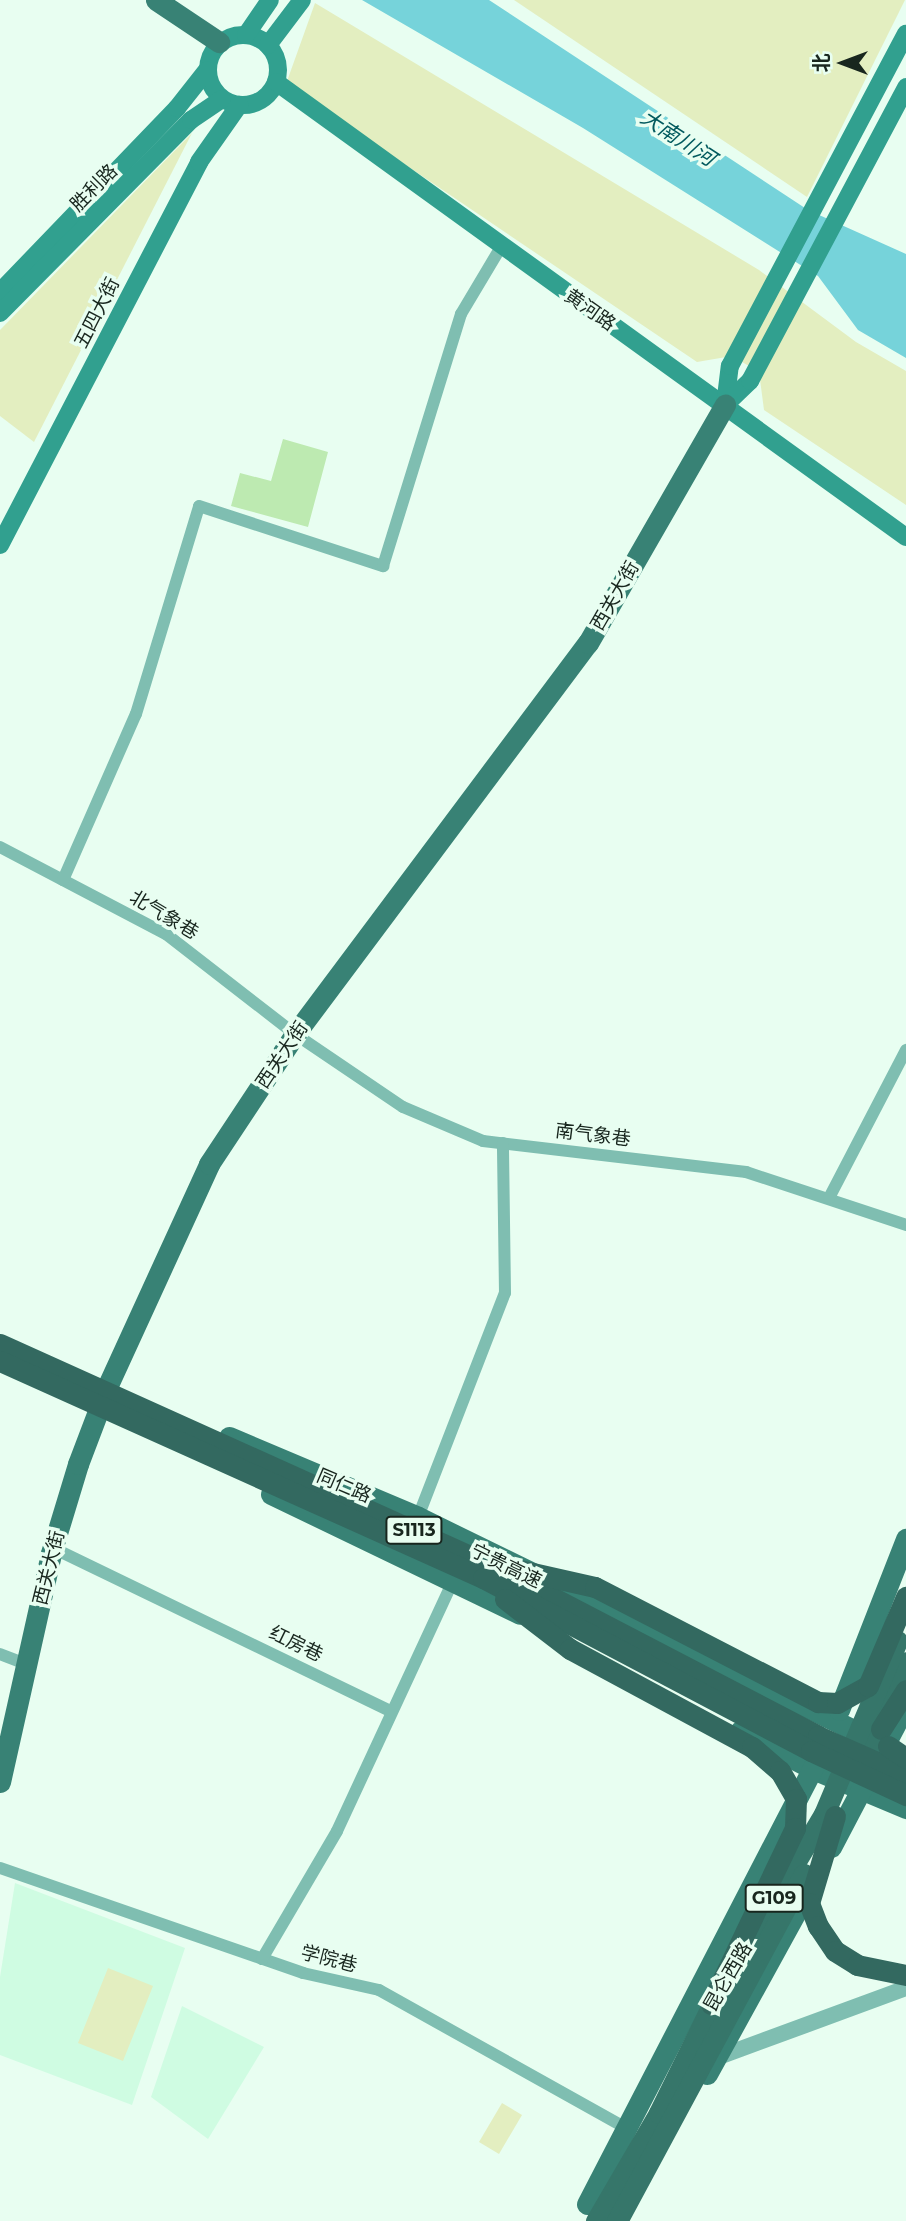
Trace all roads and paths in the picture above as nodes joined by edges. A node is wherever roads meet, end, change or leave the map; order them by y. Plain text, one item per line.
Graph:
1 (156, 0) edge
2 (270, 0) edge
3 (302, 0) edge
4 (906, 34) edge
5 (246, 35) junction
6 (219, 42) junction
7 (268, 45) junction
8 (207, 69) junction
9 (276, 82) junction
10 (906, 87) edge
11 (230, 102) junction
12 (501, 247) junction
13 (0, 292) edge
14 (0, 313) edge
15 (725, 405) junction
16 (906, 537) edge
17 (0, 545) edge
18 (0, 847) edge
19 (63, 880) junction
20 (295, 1034) junction
21 (906, 1050) edge
22 (503, 1143) junction
23 (829, 1198) junction
24 (906, 1225) edge
25 (0, 1335) edge
26 (0, 1344) edge
27 (0, 1361) edge
28 (0, 1372) edge
29 (108, 1385) junction
30 (97, 1413) junction
31 (418, 1517) junction
32 (906, 1539) edge
33 (53, 1548) junction
34 (487, 1572) junction
35 (454, 1579) junction
36 (906, 1597) edge
37 (906, 1616) edge
38 (0, 1654) edge
39 (906, 1662) edge
40 (26, 1664) junction
41 (906, 1690) edge
42 (906, 1704) edge
43 (390, 1710) junction
44 (834, 1723) junction
45 (891, 1741) edge
46 (906, 1758) edge
47 (813, 1769) junction
48 (906, 1776) edge
49 (0, 1782) edge
50 (862, 1791) junction
51 (906, 1795) edge
52 (906, 1808) edge
53 (835, 1816) junction
54 (0, 1868) edge
55 (262, 1959) junction
56 (906, 1975) edge
57 (906, 1988) edge
58 (711, 2004) junction
59 (716, 2058) junction
60 (629, 2130) junction
61 (634, 2184) junction
62 (588, 2215) edge
63 (619, 2221) edge

1 - 6 main road
2 - 5 main road
3 - 7 main road
4 - 15 main road, 西关大街
5 - 6 main road
5 - 7 main road
6 - 8 main road
7 - 9 main road
8 - 11 main road
8 - 13 main road, 胜利路
9 - 11 main road
9 - 12 main road, 黄河路
10 - 15 main road, 西关大街
11 - 14 main road, 胜利路
11 - 17 main road, 五四大街
12 - 15 main road, 黄河路
12 - 19 street
15 - 16 main road, 黄河路
15 - 20 main road, 西关大街
18 - 19 street, 北气象巷
19 - 20 street, 北气象巷
20 - 22 street, 南气象巷
20 - 29 main road, 西关大街
21 - 23 street
22 - 23 street, 南气象巷
22 - 31 street
23 - 24 street, 南气象巷
25 - 29 main road, 同仁路
26 - 34 highway, 宁贵高速 / S1113
27 - 34 highway, 宁贵高速 / S1113
28 - 30 main road, 同仁路
29 - 30 main road, 西关大街
29 - 31 main road, 同仁路
30 - 33 main road, 西关大街
30 - 35 main road, 同仁路
31 - 44 main road, 同仁路
32 - 44 main road
33 - 40 main road, 西关大街
33 - 43 street, 红房巷
34 - 36 highway
34 - 48 highway, 宁贵高速 / S1113
34 - 51 highway, 宁贵高速 / S1113
34 - 58 highway
35 - 43 street
35 - 47 main road, 同仁路
37 - 58 highway, 昆仑西路 / G109
38 - 40 street
39 - 45 highway, 昆仑西路 / G109
40 - 49 main road, 西关大街
41 - 45 highway
42 - 45 main road
43 - 55 street
44 - 45 main road, 同仁路
44 - 47 main road
45 - 46 highway
45 - 50 main road
45 - 53 highway, 昆仑西路 / G109
47 - 50 main road, 同仁路
47 - 60 main road
50 - 52 main road, 同仁路
50 - 59 main road
53 - 56 highway
53 - 61 highway, 昆仑西路 / G109
54 - 55 street, 学院巷
55 - 60 street, 学院巷
57 - 59 street
58 - 61 highway, 昆仑西路 / G109
59 - 61 main road
60 - 62 main road
61 - 62 highway, 昆仑西路 / G109
61 - 63 highway, 昆仑西路 / G109

